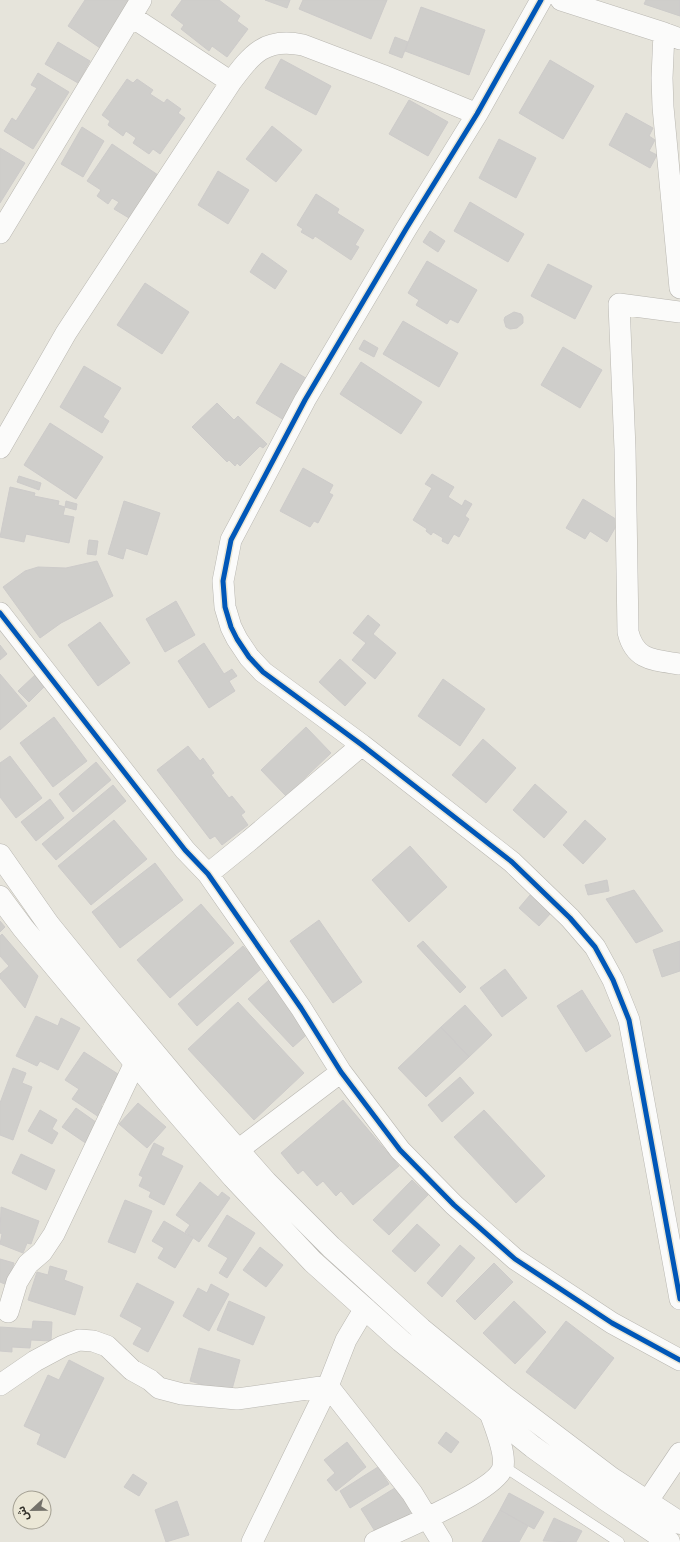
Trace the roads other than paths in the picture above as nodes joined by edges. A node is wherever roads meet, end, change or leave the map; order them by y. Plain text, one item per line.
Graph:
1 (541, 0) edge
2 (561, 0) edge
3 (588, 4) edge
4 (614, 8) edge
5 (136, 9) edge
6 (672, 36) edge
7 (231, 82) junction
8 (477, 114) junction
9 (0, 233) edge
10 (680, 288) edge
11 (680, 312) edge
12 (0, 448) edge
13 (0, 613) edge
14 (680, 664) edge
15 (362, 745) junction
16 (0, 855) edge
17 (208, 874) junction
18 (0, 897) edge
19 (135, 1063) junction
20 (341, 1072) junction
21 (238, 1150) junction
22 (680, 1299) edge
23 (365, 1308) junction
24 (8, 1312) dead end
25 (680, 1360) edge
26 (0, 1385) edge
27 (328, 1386) junction
28 (490, 1413) junction
29 (680, 1453) edge
30 (503, 1466) junction
31 (647, 1502) junction
32 (428, 1517) junction
33 (680, 1523) edge
34 (252, 1542) edge
35 (374, 1542) edge
36 (442, 1542) edge
37 (619, 1542) edge
38 (669, 1542) edge

1 - 8 street
2 - 3 street
3 - 4 street
4 - 6 street
5 - 7 street
5 - 9 street
6 - 10 street
7 - 8 street
7 - 12 street
8 - 15 street
11 - 14 street
13 - 17 street
15 - 17 street
15 - 22 street
16 - 21 main road
17 - 20 street
18 - 19 main road
19 - 23 main road
19 - 24 street
20 - 21 street
20 - 25 street
21 - 31 main road
23 - 27 street
23 - 28 main road
26 - 27 street
27 - 32 street
27 - 34 street
28 - 30 street
28 - 38 main road
29 - 31 street
30 - 32 street
30 - 37 lane
31 - 33 main road
32 - 35 street
32 - 36 street

